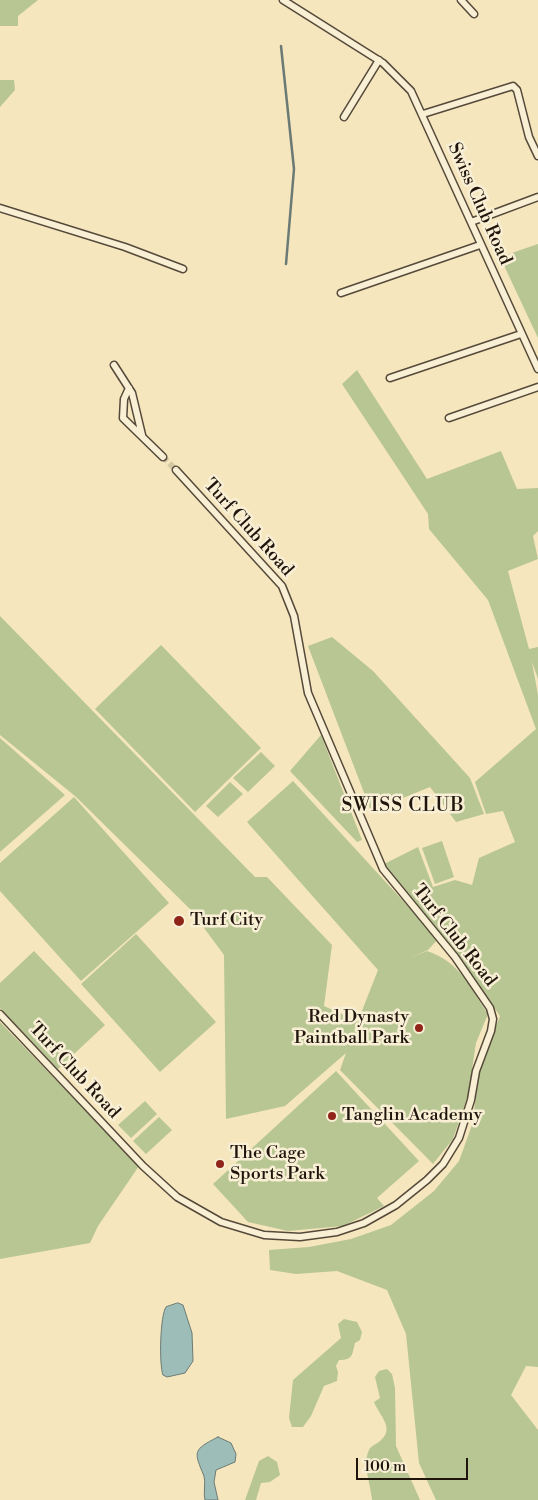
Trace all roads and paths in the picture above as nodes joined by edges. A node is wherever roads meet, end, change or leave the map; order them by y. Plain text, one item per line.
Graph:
1 (284, 0) edge
2 (461, 0) edge
3 (474, 14) dead end
4 (380, 60) junction
5 (423, 114) junction
6 (344, 117) dead end
7 (538, 156) edge
8 (538, 196) edge
9 (0, 208) edge
10 (471, 222) junction
11 (480, 245) junction
12 (183, 269) dead end
13 (341, 293) dead end
14 (521, 334) junction
15 (114, 365) dead end
16 (538, 369) edge
17 (390, 378) dead end
18 (129, 388) junction
19 (538, 388) edge
20 (135, 407) junction
21 (449, 418) dead end
22 (128, 421) junction
23 (142, 437) junction
24 (163, 457) tunnel mouth
25 (176, 470) tunnel mouth
26 (0, 1014) edge

1 - 4 street, Swiss Club Road
2 - 3 street
4 - 5 street, Swiss Club Road
4 - 6 street
5 - 7 street
5 - 10 street, Swiss Club Road
8 - 10 street
9 - 12 street
10 - 11 street, Swiss Club Road
11 - 13 street
11 - 14 street, Swiss Club Road
14 - 16 street, Swiss Club Road
14 - 17 street
15 - 18 street
18 - 20 street
18 - 22 street
19 - 21 street
20 - 22 street
20 - 23 street
22 - 23 street
23 - 24 street
25 - 26 street, Turf Club Road

